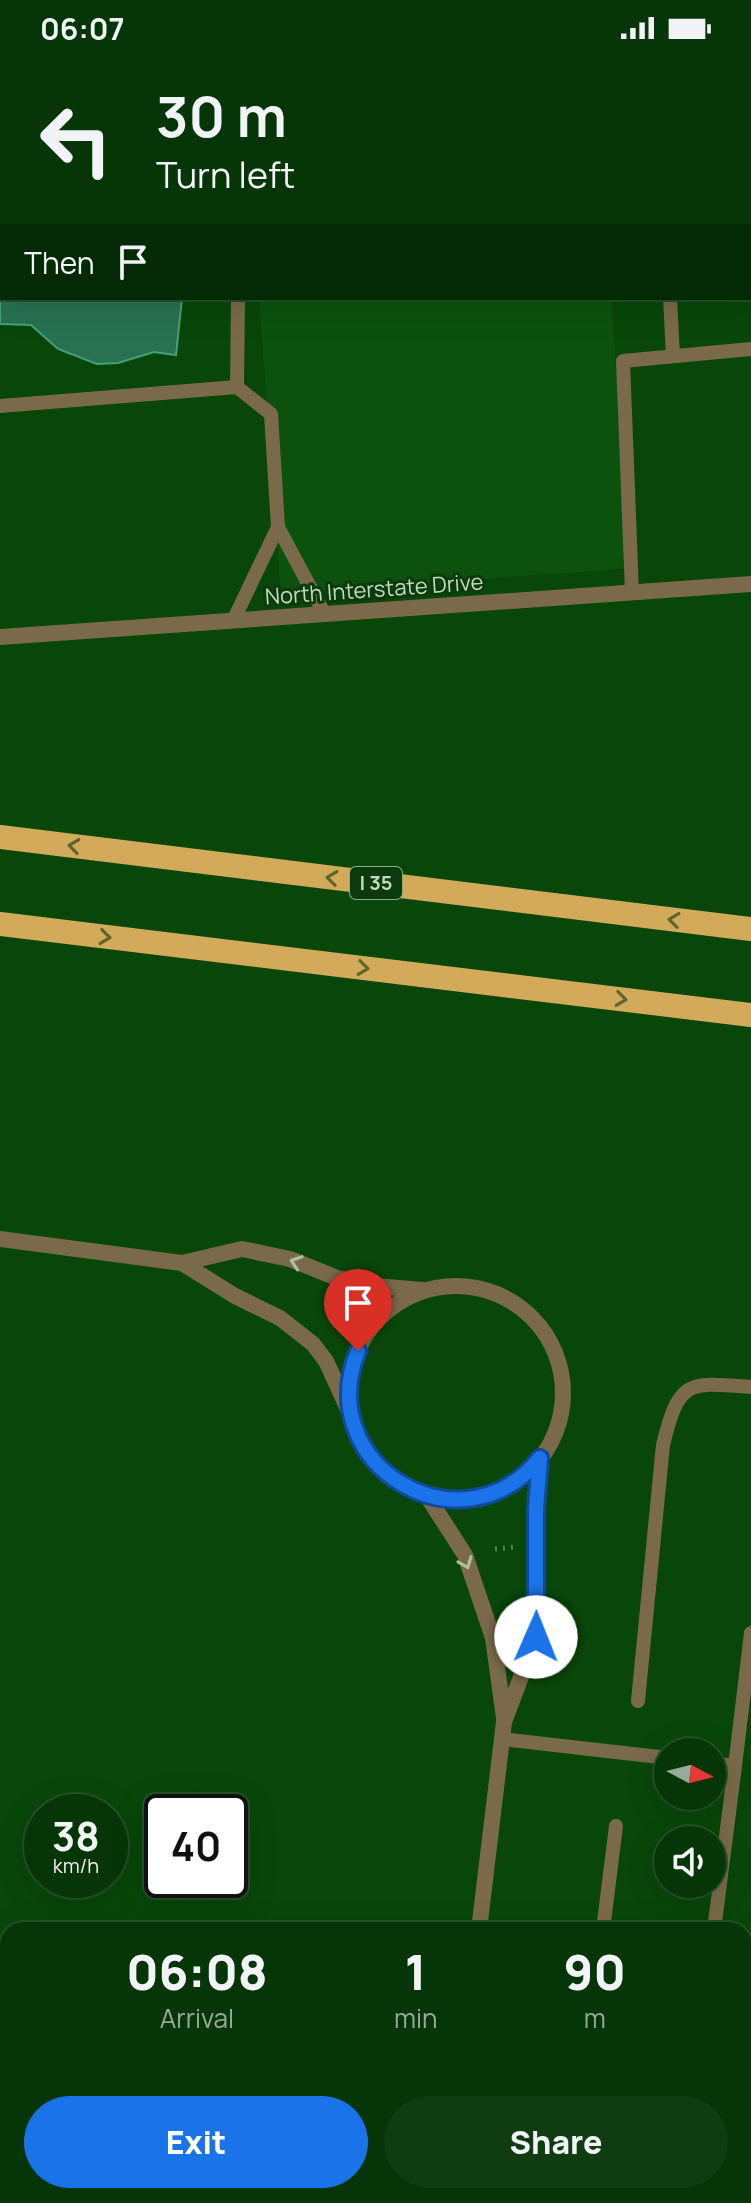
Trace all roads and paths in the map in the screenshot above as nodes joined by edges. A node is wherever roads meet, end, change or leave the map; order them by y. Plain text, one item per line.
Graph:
1 (238, 300) edge
2 (670, 300) edge
3 (751, 349) edge
4 (673, 356) junction
5 (237, 387) junction
6 (0, 406) edge
7 (278, 527) junction
8 (751, 584) edge
9 (632, 593) junction
10 (325, 615) junction
11 (233, 621) junction
12 (0, 637) edge
13 (0, 837) edge
14 (0, 924) edge
15 (751, 929) edge
16 (751, 1015) edge
17 (0, 1239) edge
18 (182, 1263) junction
19 (425, 1290) junction
20 (751, 1387) edge
21 (352, 1417) junction
22 (540, 1458) junction
23 (427, 1496) junction
24 (751, 1633) edge
25 (638, 1701) dead end
26 (504, 1722) junction
27 (502, 1739) junction
28 (654, 1756) edge
29 (726, 1765) edge
30 (735, 1766) junction
31 (616, 1826) dead end
32 (480, 1922) edge
33 (604, 1922) edge
34 (715, 1922) edge

1 - 5 lane
2 - 4 lane
3 - 4 lane
4 - 9 lane
5 - 6 lane
5 - 7 lane
7 - 10 lane
7 - 11 lane
8 - 9 street, North Interstate Drive
9 - 10 street, North Interstate Drive
10 - 11 street, North Interstate Drive
11 - 12 street, North Interstate Drive
15 -> 13 highway, I 35
14 -> 16 highway
17 - 18 street
19 -> 18 street
18 - 21 street
19 - 21 street
19 - 22 street
20 - 25 lane
21 - 23 street
22 - 23 street
22 - 26 street
23 -> 26 street
24 - 30 lane
26 - 27 street
27 - 28 lane
27 - 32 street
29 - 30 lane
30 - 34 lane
31 - 33 lane

